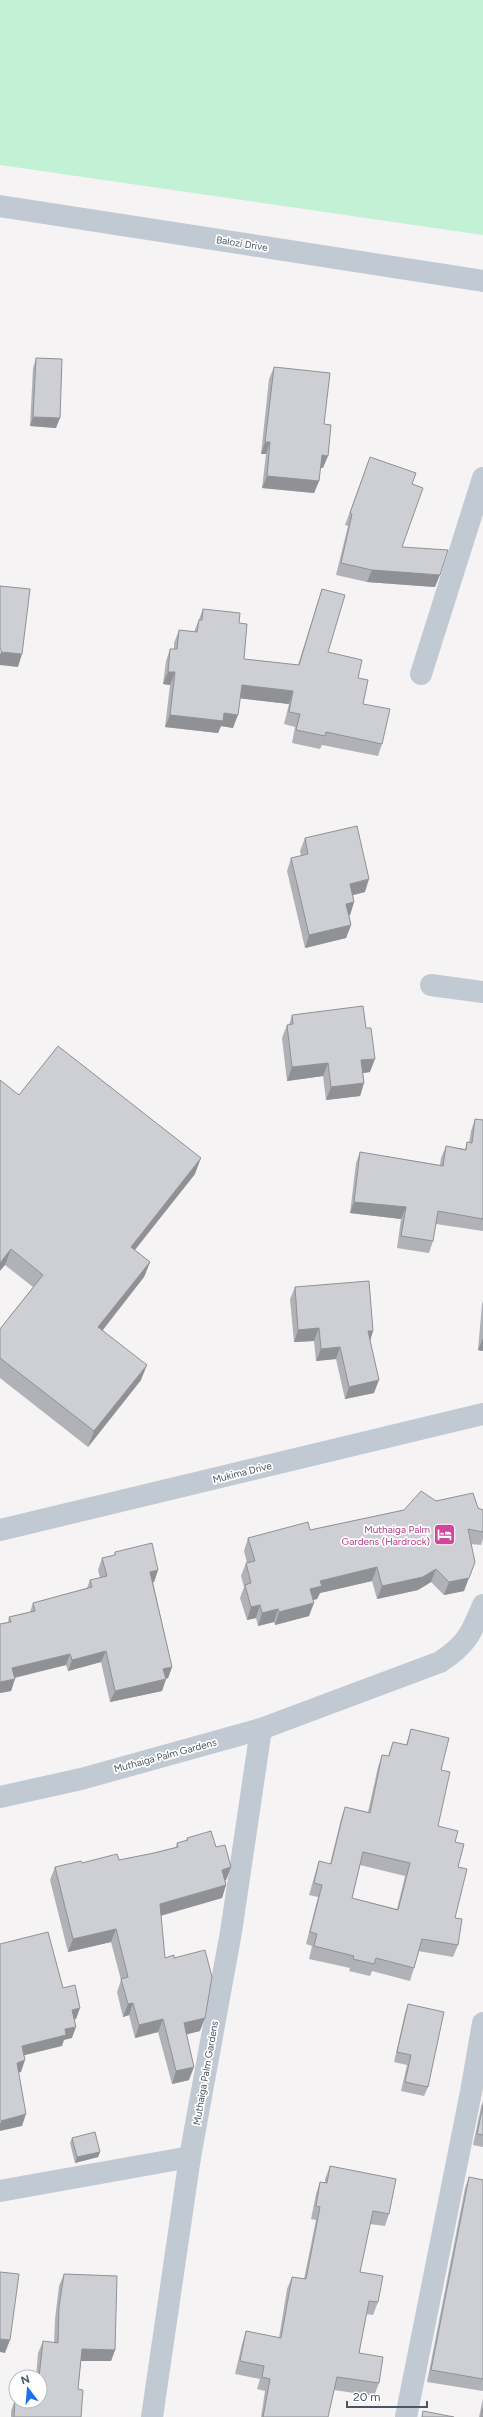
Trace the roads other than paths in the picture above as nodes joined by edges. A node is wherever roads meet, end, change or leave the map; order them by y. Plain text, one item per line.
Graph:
1 (0, 206) edge
2 (483, 281) edge
3 (483, 478) edge
4 (421, 674) dead end
5 (431, 985) dead end
6 (483, 992) edge
7 (483, 1414) edge
8 (0, 1530) edge
9 (483, 1605) edge
10 (260, 1729) junction
11 (0, 1797) edge
12 (483, 2023) edge
13 (190, 2157) junction
14 (0, 2191) edge
15 (152, 2417) edge
16 (406, 2417) edge

1 - 2 street, Balozi Drive
3 - 4 street
5 - 6 street
7 - 8 street, Mukima Drive
9 - 10 street, Muthaiga Palm Gardens
10 - 11 street, Muthaiga Palm Gardens
10 - 13 street, Muthaiga Palm Gardens
12 - 16 street
13 - 14 street
13 - 15 street, Muthaiga Palm Gardens

